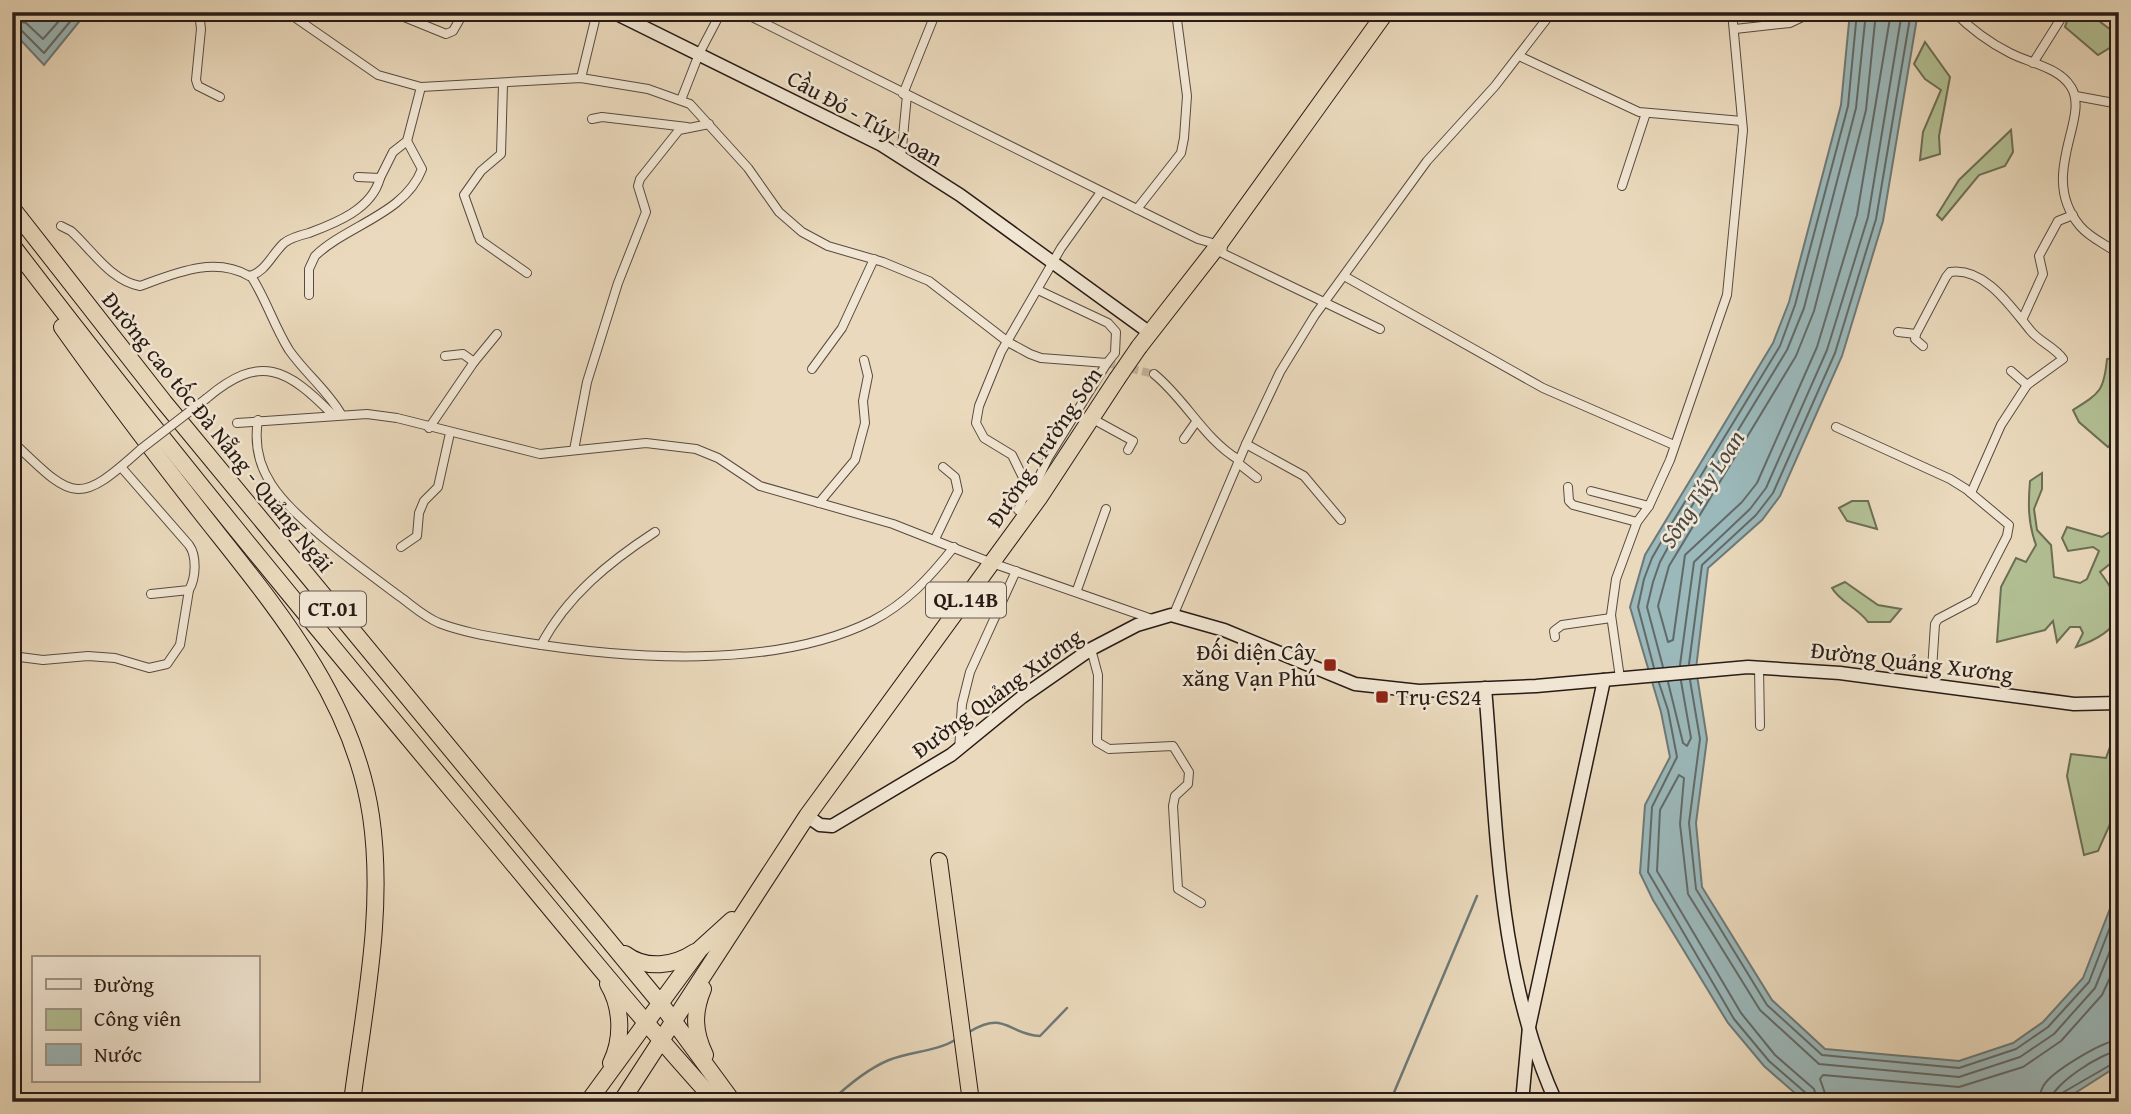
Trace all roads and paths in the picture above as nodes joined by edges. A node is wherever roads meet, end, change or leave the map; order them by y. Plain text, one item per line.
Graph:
1 (199, 12) edge
2 (287, 12) edge
3 (392, 12) edge
4 (464, 12) edge
5 (597, 12) edge
6 (613, 12) edge
7 (721, 12) edge
8 (742, 12) edge
9 (936, 12) edge
10 (1177, 12) edge
11 (1386, 12) edge
12 (1552, 12) edge
13 (1732, 12) edge
14 (1813, 12) edge
15 (1954, 12) edge
16 (2065, 12) edge
17 (1735, 29) junction
18 (699, 54) junction
19 (1519, 55) junction
20 (2034, 63) junction
21 (581, 78) junction
22 (503, 84) junction
23 (421, 87) junction
24 (905, 94) junction
25 (2076, 96) junction
26 (220, 97) dead end
27 (681, 100) junction
28 (2119, 104) edge
29 (1646, 113) junction
30 (592, 119) dead end
31 (1742, 121) junction
32 (709, 124) junction
33 (690, 127) junction
34 (407, 141) junction
35 (901, 158) junction
36 (358, 177) dead end
37 (380, 178) junction
38 (1622, 186) dead end
39 (1101, 191) junction
40 (12, 208) edge
41 (1137, 209) junction
42 (2073, 215) junction
43 (61, 226) dead end
44 (1220, 243) junction
45 (12, 245) edge
46 (12, 252) edge
47 (2119, 254) edge
48 (874, 259) junction
49 (1054, 264) junction
50 (527, 273) dead end
51 (251, 276) junction
52 (1344, 276) junction
53 (1038, 290) junction
54 (309, 295) dead end
55 (1325, 301) junction
56 (2023, 318) junction
57 (1380, 329) dead end
58 (1898, 332) dead end
59 (1150, 333) junction
60 (497, 334) dead end
61 (1916, 334) junction
62 (1007, 342) junction
63 (1923, 346) dead end
64 (445, 355) dead end
65 (864, 360) dead end
66 (474, 362) junction
67 (1107, 363) junction
68 (812, 369) dead end
69 (2011, 371) dead end
70 (1154, 374) tunnel mouth
71 (2027, 385) junction
72 (337, 414) junction
73 (1091, 418) junction
74 (258, 420) junction
75 (1196, 422) junction
76 (237, 423) dead end
77 (1836, 427) dead end
78 (429, 428) junction
79 (450, 433) junction
80 (1184, 439) dead end
81 (12, 441) edge
82 (1246, 444) junction
83 (1674, 445) junction
84 (574, 450) junction
85 (1128, 450) dead end
86 (1238, 462) junction
87 (121, 467) junction
88 (943, 467) dead end
89 (1257, 478) dead end
90 (1568, 487) dead end
91 (1591, 491) dead end
92 (1971, 493) junction
93 (1031, 494) junction
94 (819, 503) junction
95 (1649, 506) junction
96 (1106, 509) dead end
97 (1026, 516) junction
98 (1341, 520) dead end
99 (1637, 522) junction
100 (655, 533) dead end
101 (935, 539) junction
102 (401, 547) dead end
103 (954, 547) junction
104 (992, 563) junction
105 (1016, 571) junction
106 (189, 590) junction
107 (1077, 590) junction
108 (151, 594) dead end
109 (1173, 616) junction
110 (1611, 618) junction
111 (1152, 619) junction
112 (1555, 637) dead end
113 (541, 645) junction
114 (1091, 649) junction
115 (12, 656) edge
116 (1759, 667) junction
117 (1624, 677) junction
118 (1604, 680) junction
119 (1931, 685) junction
120 (1485, 688) junction
121 (2119, 703) edge
122 (1760, 726) dead end
123 (959, 750) junction
124 (807, 816) junction
125 (940, 864) dead end
126 (1201, 903) dead end
127 (744, 909) junction
128 (586, 914) junction
129 (568, 928) junction
130 (700, 949) junction
131 (715, 961) junction
132 (661, 1004) junction
133 (647, 1024) junction
134 (673, 1024) junction
135 (1529, 1027) junction
136 (661, 1042) junction
137 (352, 1102) edge
138 (588, 1102) edge
139 (621, 1102) edge
140 (716, 1102) edge
141 (733, 1102) edge
142 (971, 1102) edge
143 (1522, 1102) edge
144 (1556, 1102) edge

1 - 26 street
2 - 23 street
3 - 4 street
5 - 21 street
6 - 18 street, Cầu Đỏ - Túy Loan
7 - 18 street
8 - 24 street
9 - 24 street
10 - 41 street
11 - 44 highway, Đường Trường Sơn / QL.14B
12 - 19 street
13 - 17 street
14 - 17 street
15 - 20 street
16 - 20 street
17 - 31 street
18 - 27 street
18 - 35 street, Cầu Đỏ - Túy Loan
19 - 29 street
19 - 52 street
20 - 25 street
21 - 22 street
21 - 27 street
22 - 23 street
22 - 50 street
23 - 34 street
24 - 35 street
24 - 39 street
25 - 28 street
25 - 42 street
27 - 32 street
29 - 31 street
29 - 38 street
30 - 33 street
31 - 83 street
32 - 33 street
32 - 48 street
33 - 84 street
34 - 37 street
34 - 54 street
35 - 49 street, Cầu Đỏ - Túy Loan
36 - 37 street
37 - 51 street
39 - 41 street
39 - 49 street
40 - 128 highway, Đường cao tốc Đà Nẵng - Quảng Ngãi / CT.01
41 - 44 street
42 - 47 street
42 - 56 street
43 - 51 street
44 - 55 street
44 - 59 highway, Đường Trường Sơn / QL.14B
45 - 129 highway, Đường cao tốc Đà Nẵng - Quảng Ngãi / CT.01
46 - 137 highway
48 - 62 street
48 - 68 street
49 - 53 street
49 - 59 street, Cầu Đỏ - Túy Loan
51 - 72 street
52 - 55 street
52 - 83 street
53 - 62 street
53 - 67 street
55 - 57 street
55 - 82 street
56 - 61 street
56 - 71 street
58 - 61 street
59 - 73 highway, Đường Trường Sơn / QL.14B, bridge
60 - 66 street
61 - 63 street
62 - 67 street
62 - 93 street
64 - 66 street
65 - 94 street
66 - 78 street
67 - 93 street
69 - 71 street
70 - 75 street
71 - 92 street
72 - 74 street
72 - 78 street
72 - 87 street, bridge
73 - 85 street
73 - 97 highway, Đường Trường Sơn / QL.14B
74 - 76 street
74 - 113 street
75 - 80 street
75 - 86 street
77 - 92 street
78 - 79 street
79 - 84 street
79 - 102 street
81 - 87 street
82 - 86 street
82 - 98 street
83 - 95 street
84 - 94 street
86 - 89 street
86 - 109 street
87 - 106 street
88 - 101 street
90 - 99 street
91 - 95 street
92 - 119 street
93 - 97 street
94 - 101 street
95 - 99 street
96 - 107 street
97 - 104 highway, Đường Trường Sơn / QL.14B
99 - 110 street
100 - 113 street
101 - 103 street
103 - 104 street
103 - 113 street
104 - 105 street
104 - 124 highway, Đường Trường Sơn / QL.14B
105 - 107 street
105 - 123 street
106 - 108 street
106 - 115 street
107 - 111 street
109 - 111 street, Đường Quảng Xương
109 - 120 street, Đường Quảng Xương
110 - 112 street
110 - 117 street
111 - 114 street, Đường Quảng Xương
114 - 123 street, Đường Quảng Xương
114 - 126 street
116 - 117 street, Đường Quảng Xương
116 - 119 street, Đường Quảng Xương
116 - 122 street
117 - 118 street, Đường Quảng Xương
118 - 120 street, Đường Quảng Xương
118 - 135 street
119 - 121 street, Đường Quảng Xương
120 - 135 street
123 - 124 street, Đường Quảng Xương
124 - 127 highway, Đường Trường Sơn / QL.14B
125 - 142 highway
127 - 130 highway, Đường Trường Sơn / QL.14B
127 - 131 highway, Đường Trường Sơn / QL.14B
128 - 130 highway
128 - 132 highway, Đường cao tốc Đà Nẵng - Quảng Ngãi / CT.01
129 - 133 highway, Đường cao tốc Đà Nẵng - Quảng Ngãi / CT.01
129 - 138 highway
130 - 132 highway, Đường Trường Sơn / QL.14B
131 - 134 highway, Đường Trường Sơn / QL.14B
131 - 141 highway
132 - 133 highway, Đường Trường Sơn / QL.14B
132 - 134 highway, Đường cao tốc Đà Nẵng - Quảng Ngãi
133 - 136 highway, Đường cao tốc Đà Nẵng - Quảng Ngãi
133 - 138 highway, Đường Trường Sơn / QL.14B
134 - 136 highway, Đường Trường Sơn / QL.14B
134 - 141 highway, Đường cao tốc Đà Nẵng - Quảng Ngãi
135 - 143 street
135 - 144 street
136 - 139 highway, Đường Trường Sơn / QL.14B
136 - 140 highway, Đường cao tốc Đà Nẵng - Quảng Ngãi

